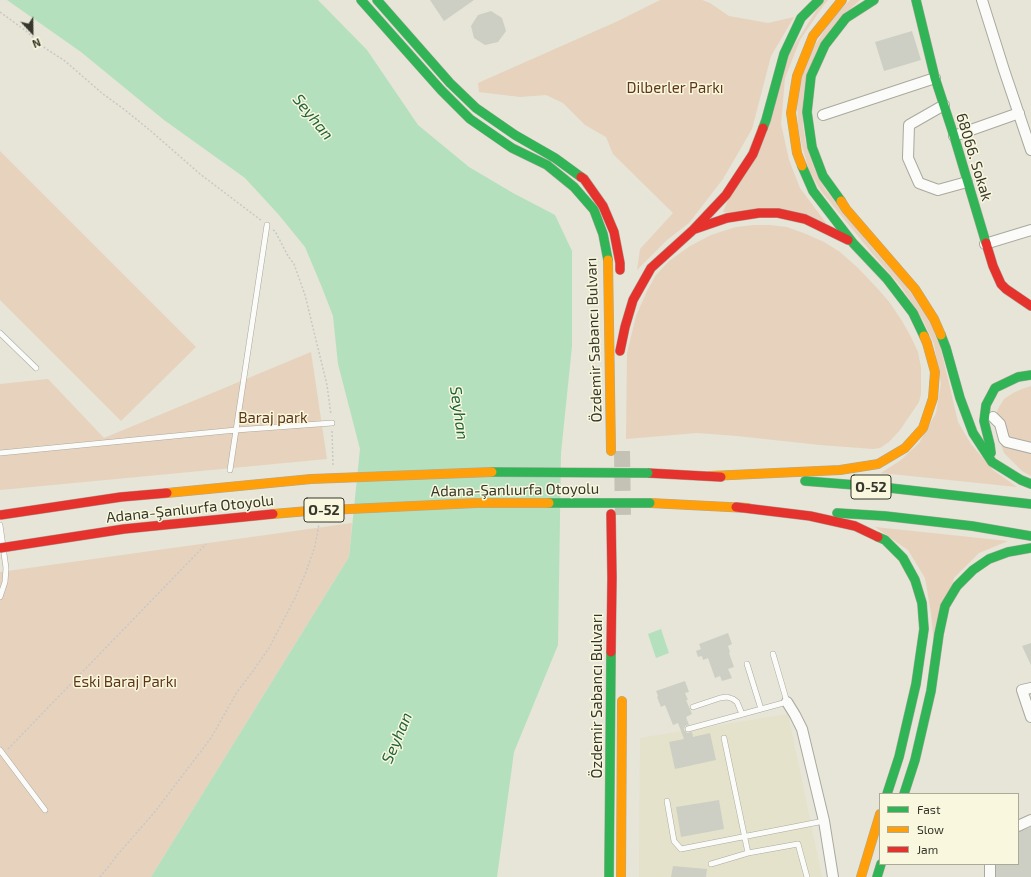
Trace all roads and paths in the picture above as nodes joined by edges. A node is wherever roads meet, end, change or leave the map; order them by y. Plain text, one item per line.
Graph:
1 (361, 0) edge
2 (377, 0) edge
3 (819, 0) edge
4 (842, 0) edge
5 (874, 0) edge
6 (916, 0) edge
7 (982, 0) edge
8 (0, 12) edge
9 (935, 78) junction
10 (944, 105) junction
11 (1018, 113) junction
12 (823, 114) dead end
13 (954, 136) junction
14 (1031, 150) edge
15 (968, 182) junction
16 (267, 226) junction
17 (693, 230) junction
18 (1031, 230) edge
19 (853, 243) junction
20 (985, 244) junction
21 (620, 277) dead end
22 (1031, 306) edge
23 (620, 314) dead end
24 (0, 333) edge
25 (36, 368) dead end
26 (1031, 376) edge
27 (993, 416) dead end
28 (332, 423) junction
29 (236, 430) junction
30 (1031, 448) edge
31 (611, 451) tunnel mouth
32 (0, 453) edge
33 (992, 462) junction
34 (230, 470) dead end
35 (332, 471) dead end
36 (710, 476) junction
37 (1031, 484) edge
38 (1031, 504) edge
39 (736, 507) junction
40 (611, 514) dead end
41 (0, 515) edge
42 (320, 518) dead end
43 (0, 525) edge
44 (1031, 536) edge
45 (206, 544) dead end
46 (0, 548) edge
47 (1031, 548) edge
48 (0, 597) edge
49 (773, 654) dead end
50 (747, 664) dead end
51 (1031, 688) edge
52 (622, 689) dead end
53 (787, 702) junction
54 (693, 707) dead end
55 (761, 709) junction
56 (742, 714) junction
57 (1031, 718) edge
58 (688, 729) dead end
59 (724, 738) dead end
60 (2, 752) edge
61 (887, 793) edge
62 (904, 793) edge
63 (667, 801) dead end
64 (44, 810) dead end
65 (879, 817) edge
66 (1031, 820) edge
67 (824, 821) junction
68 (1019, 826) edge
69 (745, 837) junction
70 (748, 853) junction
71 (710, 864) dead end
72 (881, 865) edge
73 (990, 865) edge
74 (100, 877) edge
75 (609, 877) edge
76 (621, 877) edge
77 (807, 877) edge
78 (833, 877) edge
79 (861, 877) edge
80 (878, 877) edge
81 (990, 877) edge

1 - 31 main road, Özdemir Sabancı Bulvarı
2 - 21 main road, Özdemir Sabancı Bulvarı
3 - 17 main road
4 - 19 main road
5 - 33 main road
6 - 9 main road, 68066. Sokak
7 - 11 street
8 - 16 path
9 - 10 main road, 68066. Sokak
9 - 12 street
10 - 13 main road, 68066. Sokak
10 - 15 street
11 - 13 street
11 - 14 street
13 - 15 main road, 68066. Sokak
15 - 20 main road, 68066. Sokak
16 - 28 path
16 - 29 lane
17 - 19 main road
17 - 23 main road, Özdemir Sabancı Bulvarı
18 - 20 street
19 - 36 main road
20 - 22 main road, 68066. Sokak
24 - 25 lane
26 - 33 main road
27 - 30 street
28 - 29 lane
28 - 35 path
29 - 32 lane
29 - 34 lane
33 - 37 main road
36 - 38 main road, Adana-Şanlıurfa Otoyolu / O-52
36 - 41 main road, Adana-Şanlıurfa Otoyolu / O-52, bridge
39 - 44 main road, Adana-Şanlıurfa Otoyolu / O-52
39 - 46 main road, Adana-Şanlıurfa Otoyolu / O-52, bridge
39 - 61 main road
40 - 75 main road, Özdemir Sabancı Bulvarı
42 - 74 path
43 - 48 lane
45 - 60 path
47 - 62 main road
49 - 53 lane
50 - 55 lane
51 - 57 street
52 - 76 main road, Özdemir Sabancı Bulvarı
53 - 55 lane
53 - 67 street
54 - 56 lane
55 - 56 lane
56 - 58 lane
59 - 69 lane
60 - 64 lane
63 - 69 lane
65 - 79 main road
66 - 68 street
67 - 69 lane
67 - 78 street
69 - 70 lane
70 - 71 lane
70 - 77 lane
72 - 80 main road
73 - 81 street

